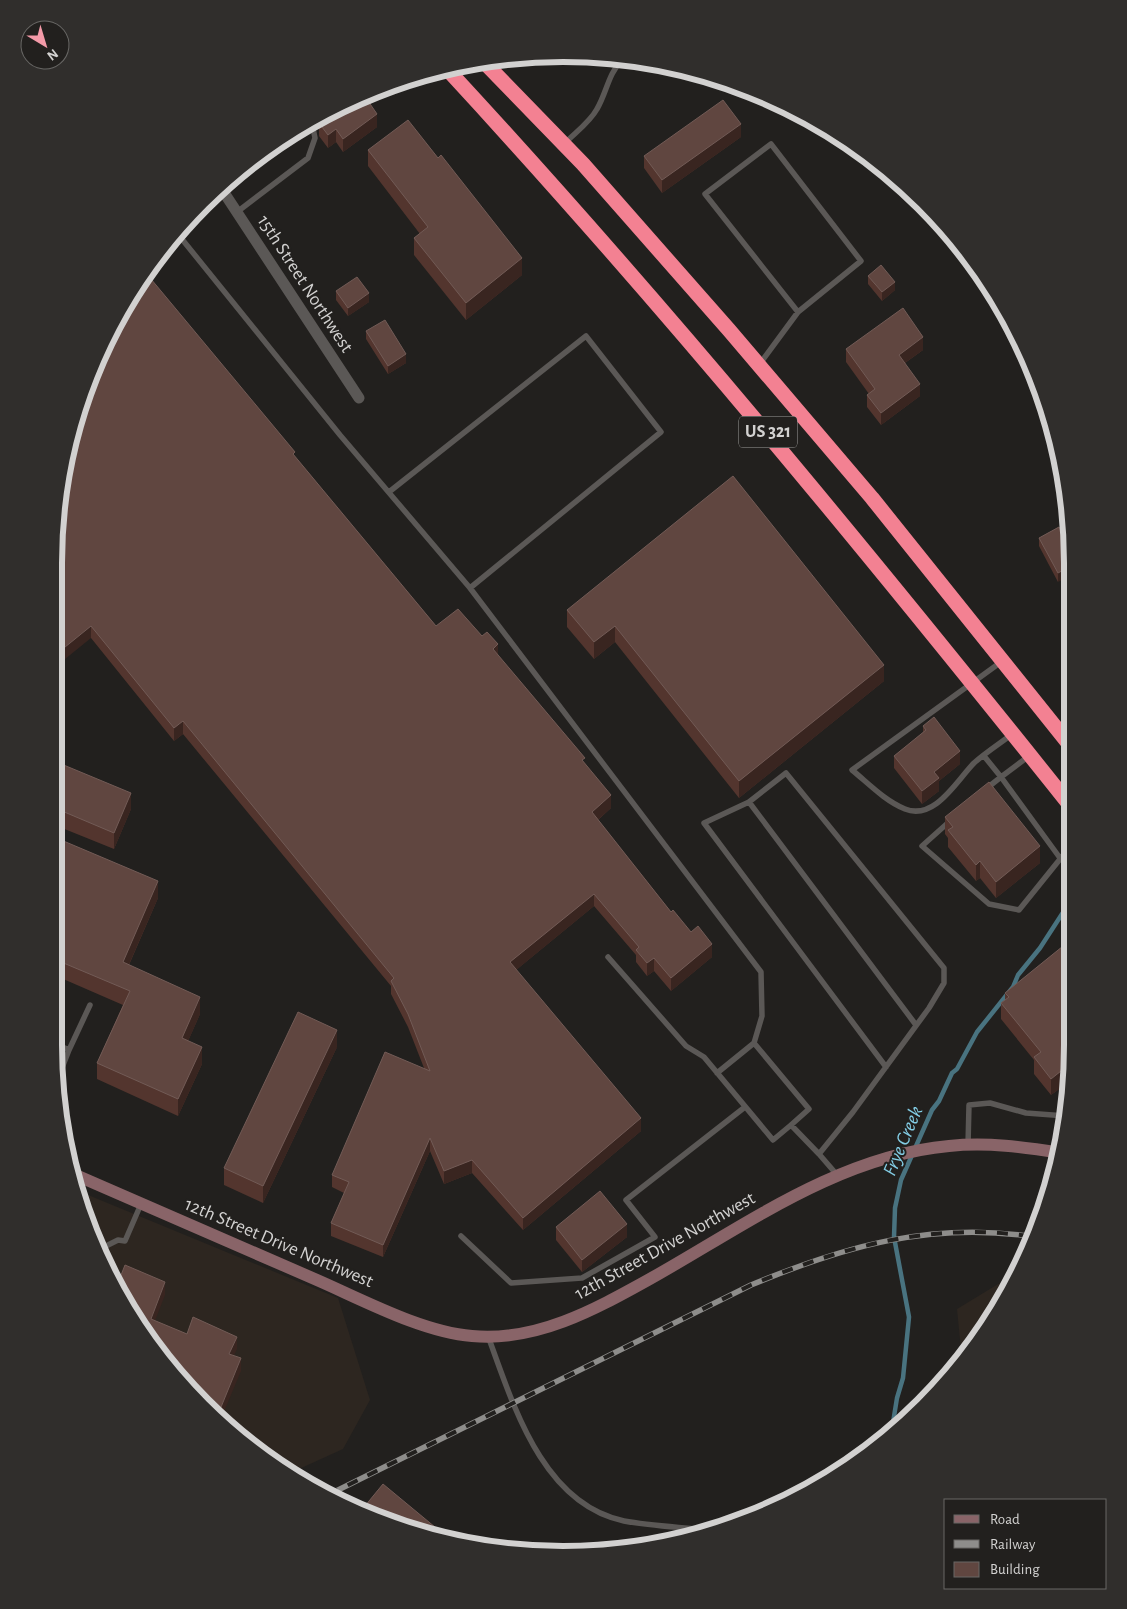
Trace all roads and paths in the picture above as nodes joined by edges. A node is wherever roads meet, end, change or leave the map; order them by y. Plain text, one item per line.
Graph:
1 (617, 66) edge
2 (490, 68) edge
3 (453, 75) edge
4 (313, 130) edge
5 (564, 144) junction
6 (225, 194) edge
7 (237, 212) junction
8 (182, 239) edge
9 (798, 312) junction
10 (759, 365) junction
11 (359, 398) dead end
12 (389, 492) junction
13 (470, 588) junction
14 (1003, 660) junction
15 (972, 682) junction
16 (1013, 734) junction
17 (1064, 738) edge
18 (1030, 755) junction
19 (984, 756) junction
20 (1001, 777) junction
21 (984, 790) edge
22 (1064, 798) edge
23 (749, 802) junction
24 (957, 815) edge
25 (1064, 853) edge
26 (1060, 858) junction
27 (608, 957) dead end
28 (90, 1005) dead end
29 (916, 1025) junction
30 (754, 1043) junction
31 (62, 1047) edge
32 (69, 1050) junction
33 (63, 1065) edge
34 (886, 1067) junction
35 (717, 1073) junction
36 (744, 1107) junction
37 (1059, 1115) edge
38 (792, 1125) junction
39 (968, 1145) junction
40 (1053, 1152) edge
41 (818, 1154) junction
42 (838, 1176) junction
43 (81, 1177) edge
44 (141, 1204) junction
45 (461, 1236) dead end
46 (105, 1246) edge
47 (488, 1336) junction
48 (694, 1529) edge

1 - 5 lane
2 - 5 highway, US 321
3 - 15 highway, US 321
4 - 7 lane
5 - 10 highway, US 321
6 - 7 street, 15th Street Northwest
7 - 11 street, 15th Street Northwest
8 - 12 lane
9 - 9 lane
9 - 10 lane
10 - 14 highway, US 321
12 - 13 lane
12 - 13 lane
13 - 30 lane
14 - 15 lane
14 - 17 highway, US 321
15 - 16 highway, US 321
15 - 19 lane
16 - 18 highway, US 321
16 - 19 lane
18 - 20 lane
18 - 22 highway, US 321
19 - 20 lane
20 - 21 lane
20 - 26 lane
23 - 29 lane
23 - 29 lane
23 - 34 lane
24 - 26 lane
25 - 26 lane
27 - 35 lane
28 - 32 lane
29 - 34 lane
30 - 35 lane
30 - 38 lane
31 - 32 lane
32 - 33 lane
34 - 41 lane
35 - 36 lane
36 - 38 lane
36 - 45 lane
37 - 39 lane
38 - 41 lane
39 - 40 street, 12th Street Drive Northwest
39 - 42 street, 12th Street Drive Northwest
41 - 42 lane
42 - 47 street, 12th Street Drive Northwest
43 - 44 street, 12th Street Drive Northwest
44 - 46 lane
44 - 47 street, 12th Street Drive Northwest
47 - 48 lane

